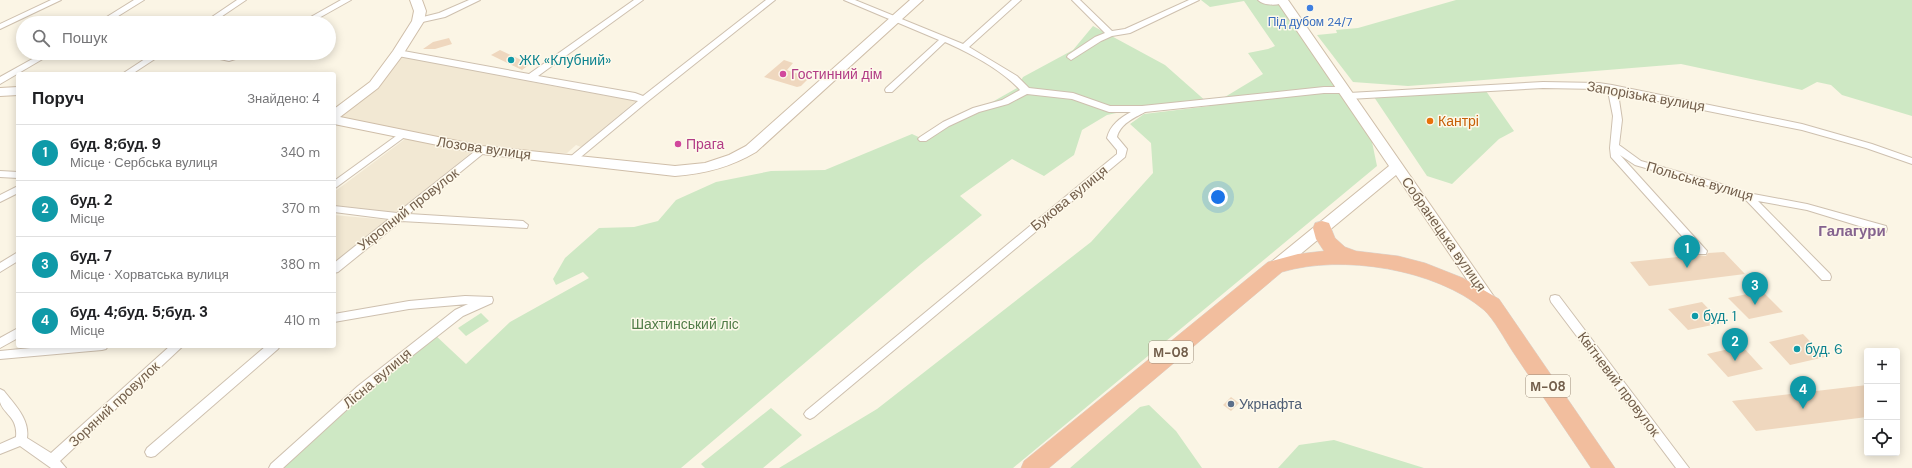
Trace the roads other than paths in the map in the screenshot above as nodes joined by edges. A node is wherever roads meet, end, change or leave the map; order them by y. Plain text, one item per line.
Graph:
1 (57, 0) edge
2 (140, 0) edge
3 (242, 0) edge
4 (348, 0) edge
5 (416, 0) edge
6 (476, 0) edge
7 (639, 0) edge
8 (771, 0) edge
9 (848, 0) edge
10 (917, 0) edge
11 (1017, 0) edge
12 (1076, 0) edge
13 (1195, 0) edge
14 (1262, 0) edge
15 (1282, 0) edge
16 (23, 16) edge
17 (113, 16) edge
18 (218, 16) edge
19 (317, 16) edge
20 (16, 19) edge
21 (895, 20) junction
22 (418, 21) junction
23 (0, 27) edge
24 (1110, 34) junction
25 (944, 39) junction
26 (964, 47) junction
27 (398, 53) junction
28 (1071, 57) dead end
29 (37, 60) edge
30 (149, 60) edge
31 (129, 72) edge
32 (530, 77) junction
33 (0, 81) edge
34 (1612, 88) junction
35 (889, 90) dead end
36 (16, 91) edge
37 (1026, 91) junction
38 (0, 92) edge
39 (1347, 93) junction
40 (644, 100) junction
41 (1143, 109) junction
42 (1118, 110) junction
43 (336, 114) edge
44 (1126, 118) junction
45 (336, 120) edge
46 (403, 134) junction
47 (923, 139) dead end
48 (1615, 147) junction
49 (482, 150) junction
50 (573, 159) junction
51 (1912, 161) edge
52 (1397, 167) junction
53 (336, 184) edge
54 (16, 190) edge
55 (1746, 196) junction
56 (0, 198) edge
57 (336, 209) edge
58 (401, 217) junction
59 (523, 225) dead end
60 (1322, 228) junction
61 (1882, 229) dead end
62 (1702, 251) dead end
63 (16, 257) edge
64 (1363, 258) junction
65 (336, 267) edge
66 (1275, 267) junction
67 (0, 268) edge
68 (1826, 277) dead end
69 (1555, 299) dead end
70 (1492, 305) junction
71 (336, 318) edge
72 (16, 333) edge
73 (0, 344) edge
74 (82, 348) edge
75 (175, 348) edge
76 (272, 348) edge
77 (0, 356) edge
78 (0, 394) edge
79 (810, 414) dead end
80 (21, 440) junction
81 (0, 449) edge
82 (151, 452) dead end
83 (55, 464) edge
84 (275, 468) edge
85 (1032, 468) edge
86 (1604, 468) edge
87 (1683, 468) edge

1 - 16 street
2 - 17 street
3 - 18 street
4 - 19 street
5 - 22 street
6 - 22 street
7 - 32 street
8 - 40 street
9 - 21 street
10 - 21 street, Лозова вулиця
11 - 26 street
12 - 24 street
13 - 24 street
14 - 15 street, Собранецька вулиця
15 - 39 street, Собранецька вулиця
20 - 23 street
21 - 25 street
21 - 50 street, Лозова вулиця
22 - 27 street
24 - 28 street
25 - 26 street
25 - 35 street
26 - 37 street
27 - 32 street
27 - 43 street
29 - 33 street
30 - 31 street
32 - 40 street
34 - 39 street, Запорізька вулиця
34 - 48 street
34 - 51 street, Запорізька вулиця
36 - 38 street
37 - 42 street
37 - 47 street
39 - 41 street, Букова вулиця
39 - 52 street, Собранецька вулиця
40 - 50 street
41 - 42 street
41 - 44 street, Букова вулиця
42 - 44 street
44 - 79 street, Букова вулиця
45 - 46 street, Лозова вулиця
46 - 49 street, Лозова вулиця
46 - 53 street
48 - 55 street, Польська вулиця
48 - 62 street
49 - 50 street, Лозова вулиця
49 - 58 street, Укропний провулок
52 - 60 street
52 - 70 street, Собранецька вулиця
54 - 56 street
55 - 61 street, Польська вулиця
55 - 68 street
57 - 58 street
58 - 59 street
58 - 65 street, Укропний провулок
60 - 64 highway
60 - 66 street
63 - 67 street
64 - 66 highway, М-08
64 - 70 highway, М-08
66 - 85 highway, М-08
69 - 87 street, Квітневий провулок
70 - 86 highway, Собранецька вулиця / М-08
71 - 84 street, Лісна вулиця
72 - 73 street
74 - 77 street
75 - 83 street, Зоряний провулок
76 - 82 street
78 - 80 street
80 - 81 street
80 - 83 street

